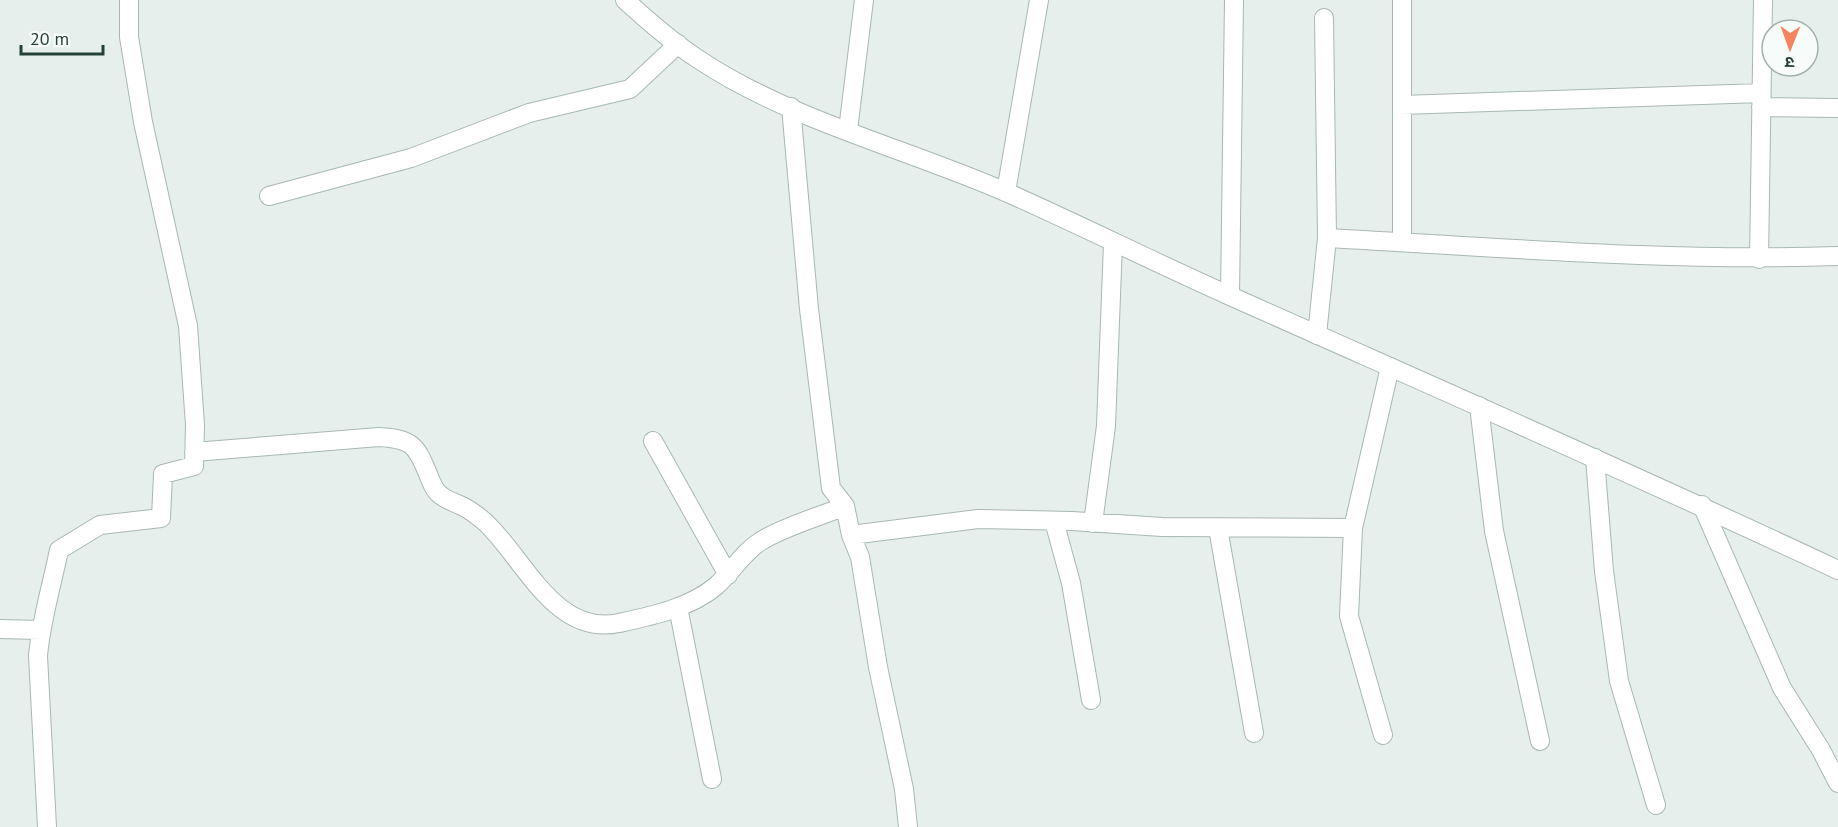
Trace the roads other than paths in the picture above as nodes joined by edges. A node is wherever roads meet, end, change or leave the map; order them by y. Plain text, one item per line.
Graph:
1 (129, 0) edge
2 (624, 0) edge
3 (864, 0) edge
4 (1039, 0) edge
5 (1234, 0) edge
6 (1402, 0) edge
7 (1763, 0) edge
8 (1324, 18) dead end
9 (678, 44) junction
10 (1761, 100) junction
11 (1402, 105) junction
12 (791, 107) junction
13 (1838, 108) edge
14 (848, 130) junction
15 (1006, 192) junction
16 (269, 195) dead end
17 (1327, 238) junction
18 (1402, 242) junction
19 (1113, 243) junction
20 (1838, 256) edge
21 (1759, 259) junction
22 (1230, 296) junction
23 (1317, 335) junction
24 (1390, 367) junction
25 (1479, 406) junction
26 (653, 441) dead end
27 (194, 452) junction
28 (1596, 458) junction
29 (845, 506) junction
30 (1702, 506) junction
31 (1054, 521) junction
32 (1093, 523) junction
33 (1218, 528) junction
34 (1353, 528) junction
35 (851, 535) junction
36 (1838, 570) edge
37 (728, 575) junction
38 (678, 608) junction
39 (0, 629) edge
40 (40, 630) junction
41 (1091, 700) dead end
42 (1254, 733) dead end
43 (1383, 735) dead end
44 (1540, 741) dead end
45 (712, 778) dead end
46 (1838, 783) edge
47 (1656, 805) dead end
48 (46, 827) edge
49 (908, 827) edge

1 - 27 street
2 - 9 street
3 - 14 street
4 - 15 street
5 - 22 street
6 - 11 street
7 - 10 street
8 - 17 street
9 - 12 street
9 - 16 street
10 - 11 street
10 - 13 street
10 - 21 street
11 - 18 street
12 - 14 street
12 - 29 street
14 - 15 street
15 - 19 street
17 - 18 street
17 - 23 street
18 - 21 street
19 - 22 street
19 - 32 street
20 - 21 street
22 - 23 street
23 - 24 street
24 - 25 street
24 - 34 street
25 - 28 street
25 - 44 street
26 - 37 street
27 - 38 street
27 - 40 street
28 - 30 street
28 - 47 street
29 - 35 street
29 - 37 street
30 - 36 street
30 - 46 street
31 - 32 street
31 - 35 street
31 - 41 street
32 - 33 street
33 - 34 street
33 - 42 street
34 - 43 street
35 - 49 street
37 - 38 street
38 - 45 street
39 - 40 street
40 - 48 street

